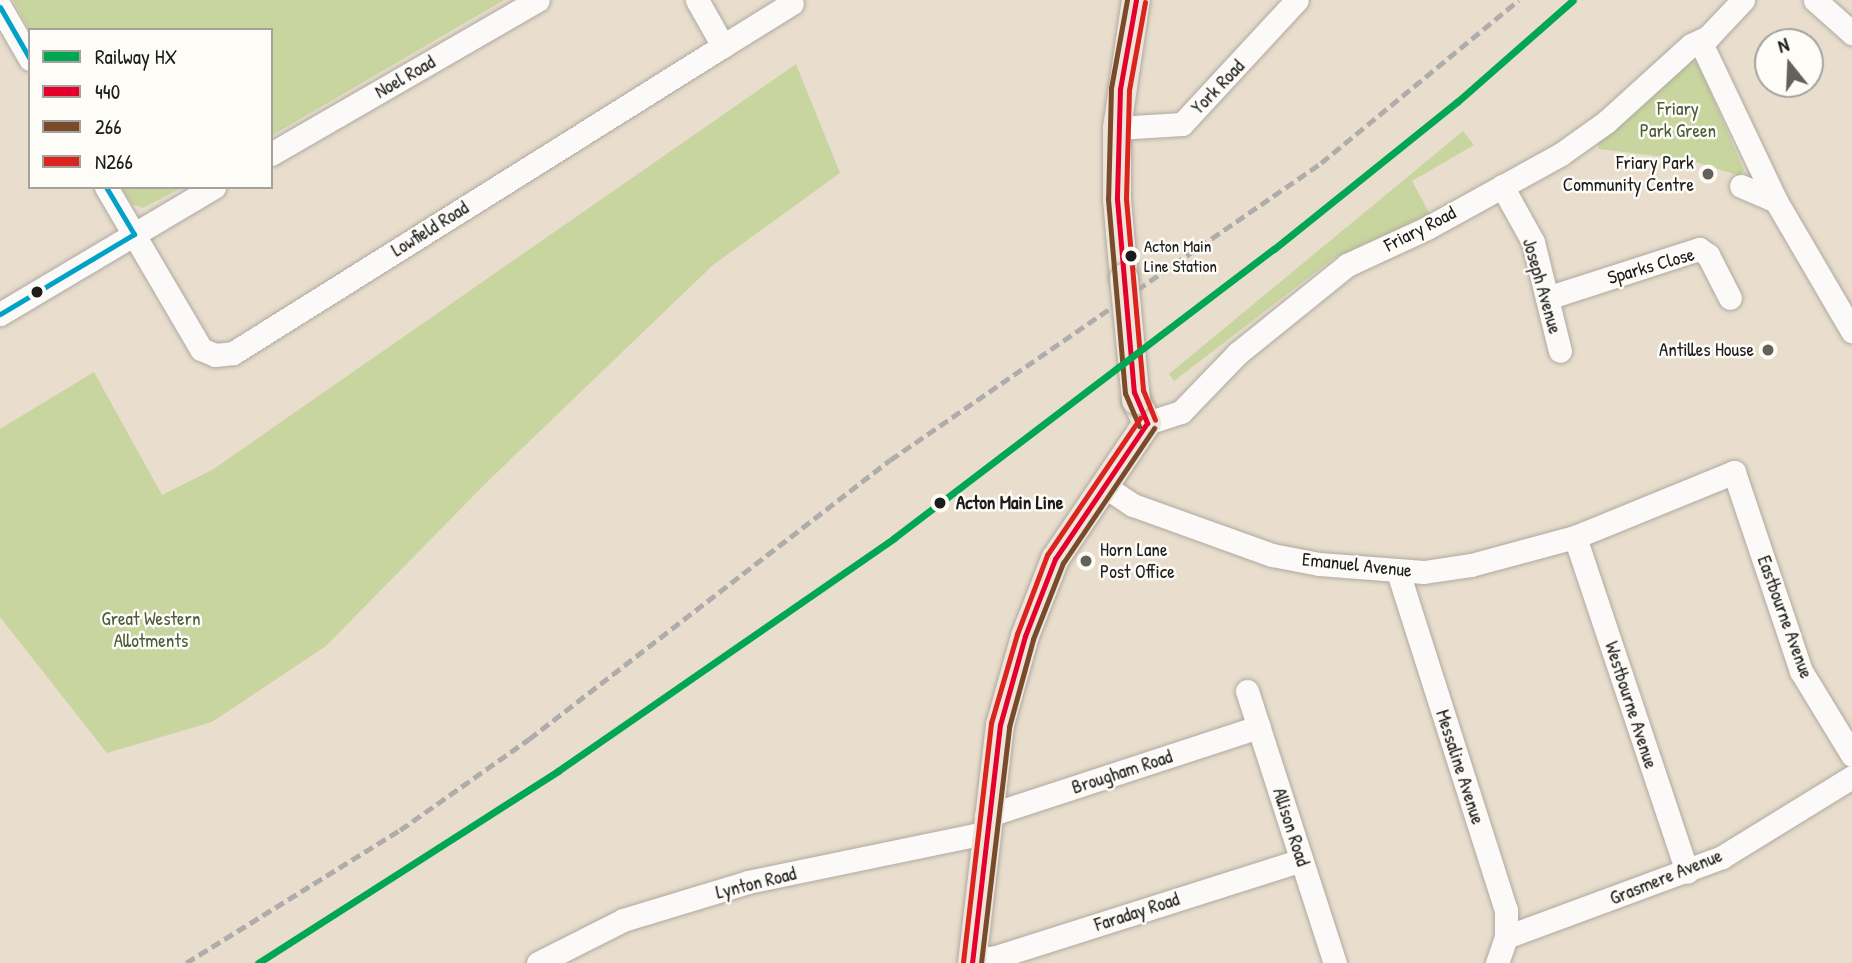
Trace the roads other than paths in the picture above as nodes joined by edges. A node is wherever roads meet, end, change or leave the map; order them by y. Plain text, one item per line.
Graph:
1 (538, 0) edge
2 (696, 0) edge
3 (1136, 0) edge
4 (1297, 0) edge
5 (1743, 0) edge
6 (1815, 0) edge
7 (792, 3) dead end
8 (0, 7) edge
9 (1852, 33) edge
10 (1701, 43) junction
11 (723, 46) junction
12 (28, 56) edge
13 (1117, 128) junction
14 (273, 153) edge
15 (1502, 186) junction
16 (1741, 186) dead end
17 (107, 189) edge
18 (211, 189) edge
19 (1776, 201) junction
20 (134, 234) junction
21 (1547, 298) junction
22 (1730, 298) dead end
23 (0, 314) edge
24 (1852, 331) edge
25 (1560, 351) dead end
26 (1141, 412) junction
27 (1734, 472) joint
28 (1103, 485) junction
29 (1575, 537) junction
30 (1398, 572) junction
31 (1247, 691) dead end
32 (1259, 727) junction
33 (1852, 755) edge
34 (1852, 777) edge
35 (985, 825) junction
36 (1301, 860) junction
37 (1687, 872) junction
38 (1506, 937) junction
39 (972, 962) edge
40 (538, 963) edge
41 (1335, 963) edge
42 (1497, 963) edge

1 - 14 street, Noel Road
2 - 11 street
3 - 13 main road
4 - 13 street, York Road
5 - 10 street, Friary Road
6 - 9 street
7 - 11 street
8 - 12 street
10 - 15 street, Friary Road
10 - 19 street
11 - 20 street, Lowfield Road
13 - 26 main road, bridge
15 - 21 street, Joseph Avenue
15 - 26 street, Friary Road
16 - 19 street
17 - 20 street
18 - 20 street
19 - 24 street
20 - 23 street
21 - 22 street, Sparks Close
21 - 25 street, Joseph Avenue
26 - 28 main road
27 - 29 street, Emanuel Avenue
27 - 33 street, Eastbourne Avenue
28 - 30 street, Emanuel Avenue
28 - 35 main road
29 - 30 street, Emanuel Avenue
29 - 37 street, Westbourne Avenue
30 - 38 street, Messaline Avenue
31 - 32 street, Allison Road
32 - 35 street, Brougham Road
32 - 36 street, Allison Road
34 - 37 street, Grasmere Avenue
35 - 39 main road
35 - 40 street, Lynton Road
36 - 39 street, Faraday Road
36 - 41 street, Allison Road
37 - 38 street, Grasmere Avenue
38 - 42 street, Messaline Avenue

